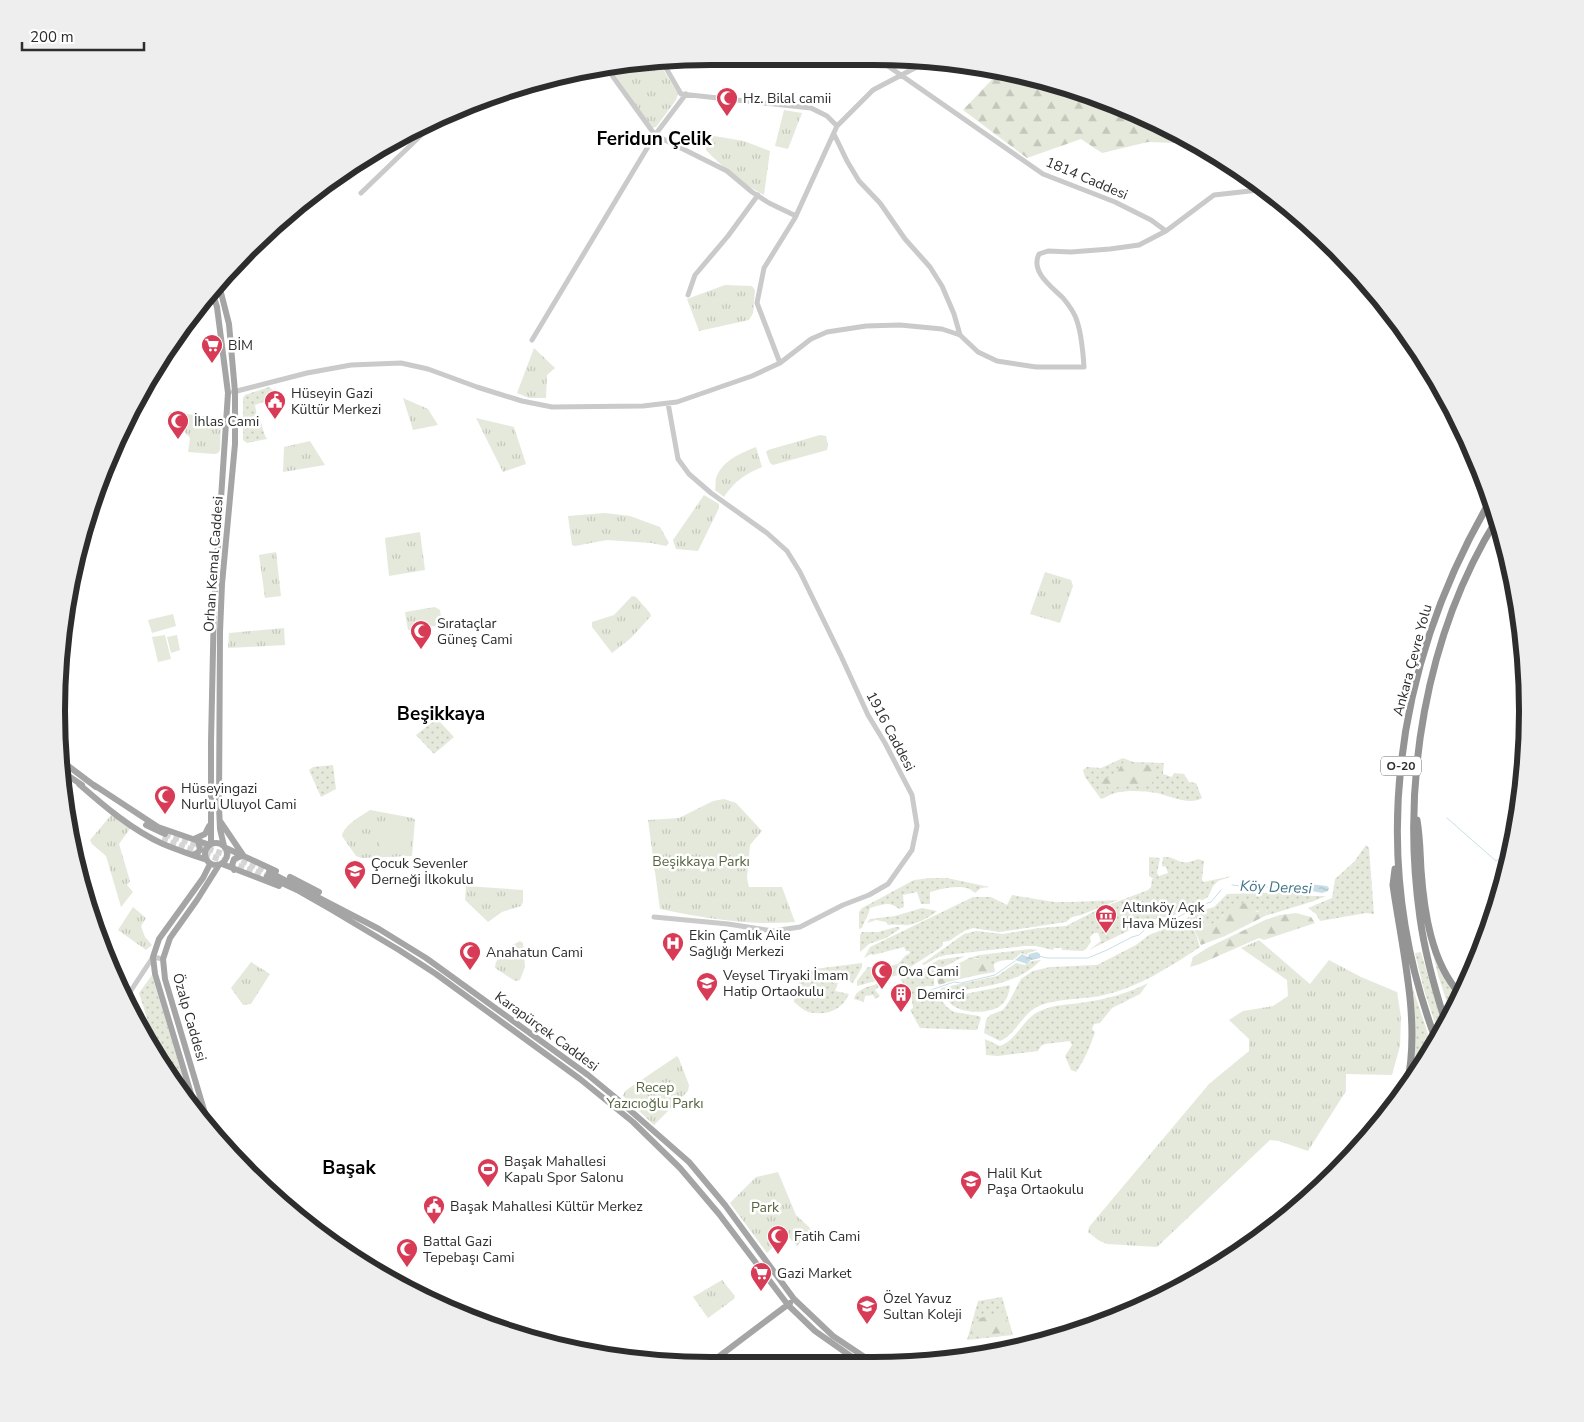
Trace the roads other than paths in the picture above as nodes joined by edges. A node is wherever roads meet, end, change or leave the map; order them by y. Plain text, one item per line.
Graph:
1 (886, 65) edge
2 (665, 66) edge
3 (918, 66) edge
4 (611, 73) edge
5 (901, 76) junction
6 (686, 94) junction
7 (838, 126) junction
8 (424, 133) edge
9 (834, 134) junction
10 (655, 135) junction
11 (1255, 190) edge
12 (361, 193) dead end
13 (758, 196) junction
14 (796, 216) junction
15 (1166, 231) junction
16 (220, 291) edge
17 (688, 295) dead end
18 (214, 298) edge
19 (960, 335) junction
20 (532, 340) dead end
21 (780, 363) junction
22 (232, 393) junction
23 (668, 403) junction
24 (1486, 508) edge
25 (1492, 528) edge
26 (214, 604) junction
27 (222, 607) junction
28 (67, 765) edge
29 (69, 777) edge
30 (79, 784) junction
31 (94, 785) junction
32 (1414, 805) junction
33 (219, 820) junction
34 (211, 822) junction
35 (196, 840) junction
36 (211, 845) junction
37 (225, 847) junction
38 (1398, 851) junction
39 (192, 855) junction
40 (244, 856) junction
41 (208, 862) junction
42 (220, 865) junction
43 (234, 870) junction
44 (341, 915) junction
45 (654, 917) dead end
46 (362, 920) junction
47 (153, 957) junction
48 (163, 959) junction
49 (1456, 989) edge
50 (130, 992) edge
51 (1443, 1013) edge
52 (1433, 1032) edge
53 (1409, 1072) edge
54 (191, 1095) edge
55 (205, 1112) edge
56 (794, 1299) junction
57 (788, 1305) junction
58 (718, 1357) edge
59 (852, 1357) edge
60 (864, 1357) edge

1 - 5 street, 1814 Caddesi
2 - 6 street
3 - 5 street
4 - 10 street
5 - 7 street
5 - 15 street, 1814 Caddesi
6 - 7 street
6 - 10 street
7 - 9 street
8 - 12 street
9 - 14 street
9 - 19 street
10 - 13 street
10 - 20 street
11 - 15 street
13 - 14 street
13 - 17 street
14 - 21 street
15 - 19 street
16 - 22 main road, Orhan Kemal Caddesi
18 - 22 main road, Orhan Kemal Caddesi
19 - 21 street
21 - 23 street
22 - 23 street
22 - 26 main road, Orhan Kemal Caddesi
22 - 27 main road, Orhan Kemal Caddesi
23 - 45 street, 1916 Caddesi
24 - 38 highway, Ankara Çevre Yolu / O-20
25 - 32 highway, Ankara Çevre Yolu / O-20
26 - 27 main road
26 - 34 main road, Orhan Kemal Caddesi
27 - 33 main road, Orhan Kemal Caddesi
28 - 31 main road
29 - 30 main road
30 - 31 main road
30 - 39 main road
31 - 35 main road
32 - 49 highway
32 - 51 highway, Ankara Çevre Yolu / O-20
33 - 37 main road, Orhan Kemal Caddesi
33 - 40 main road
34 - 35 main road
34 - 36 main road, Orhan Kemal Caddesi
35 - 36 main road
35 - 39 main road
36 - 37 main road
36 - 41 main road
37 - 40 main road
37 - 42 main road
38 - 52 highway, Ankara Çevre Yolu / O-20
38 - 53 highway
39 - 41 main road
40 - 43 main road
40 - 46 main road
41 - 42 main road
41 - 47 main road
42 - 43 main road
42 - 48 main road, Özalp Caddesi
43 - 44 main road
44 - 46 main road, Karapürçek Caddesi
44 - 57 main road, Karapürçek Caddesi
46 - 56 main road, Karapürçek Caddesi
47 - 48 street
47 - 50 street
47 - 54 main road, Özalp Caddesi
48 - 55 main road, Özalp Caddesi
56 - 57 main road
56 - 60 main road, Karapürçek Caddesi
57 - 58 main road
57 - 59 main road, Karapürçek Caddesi

